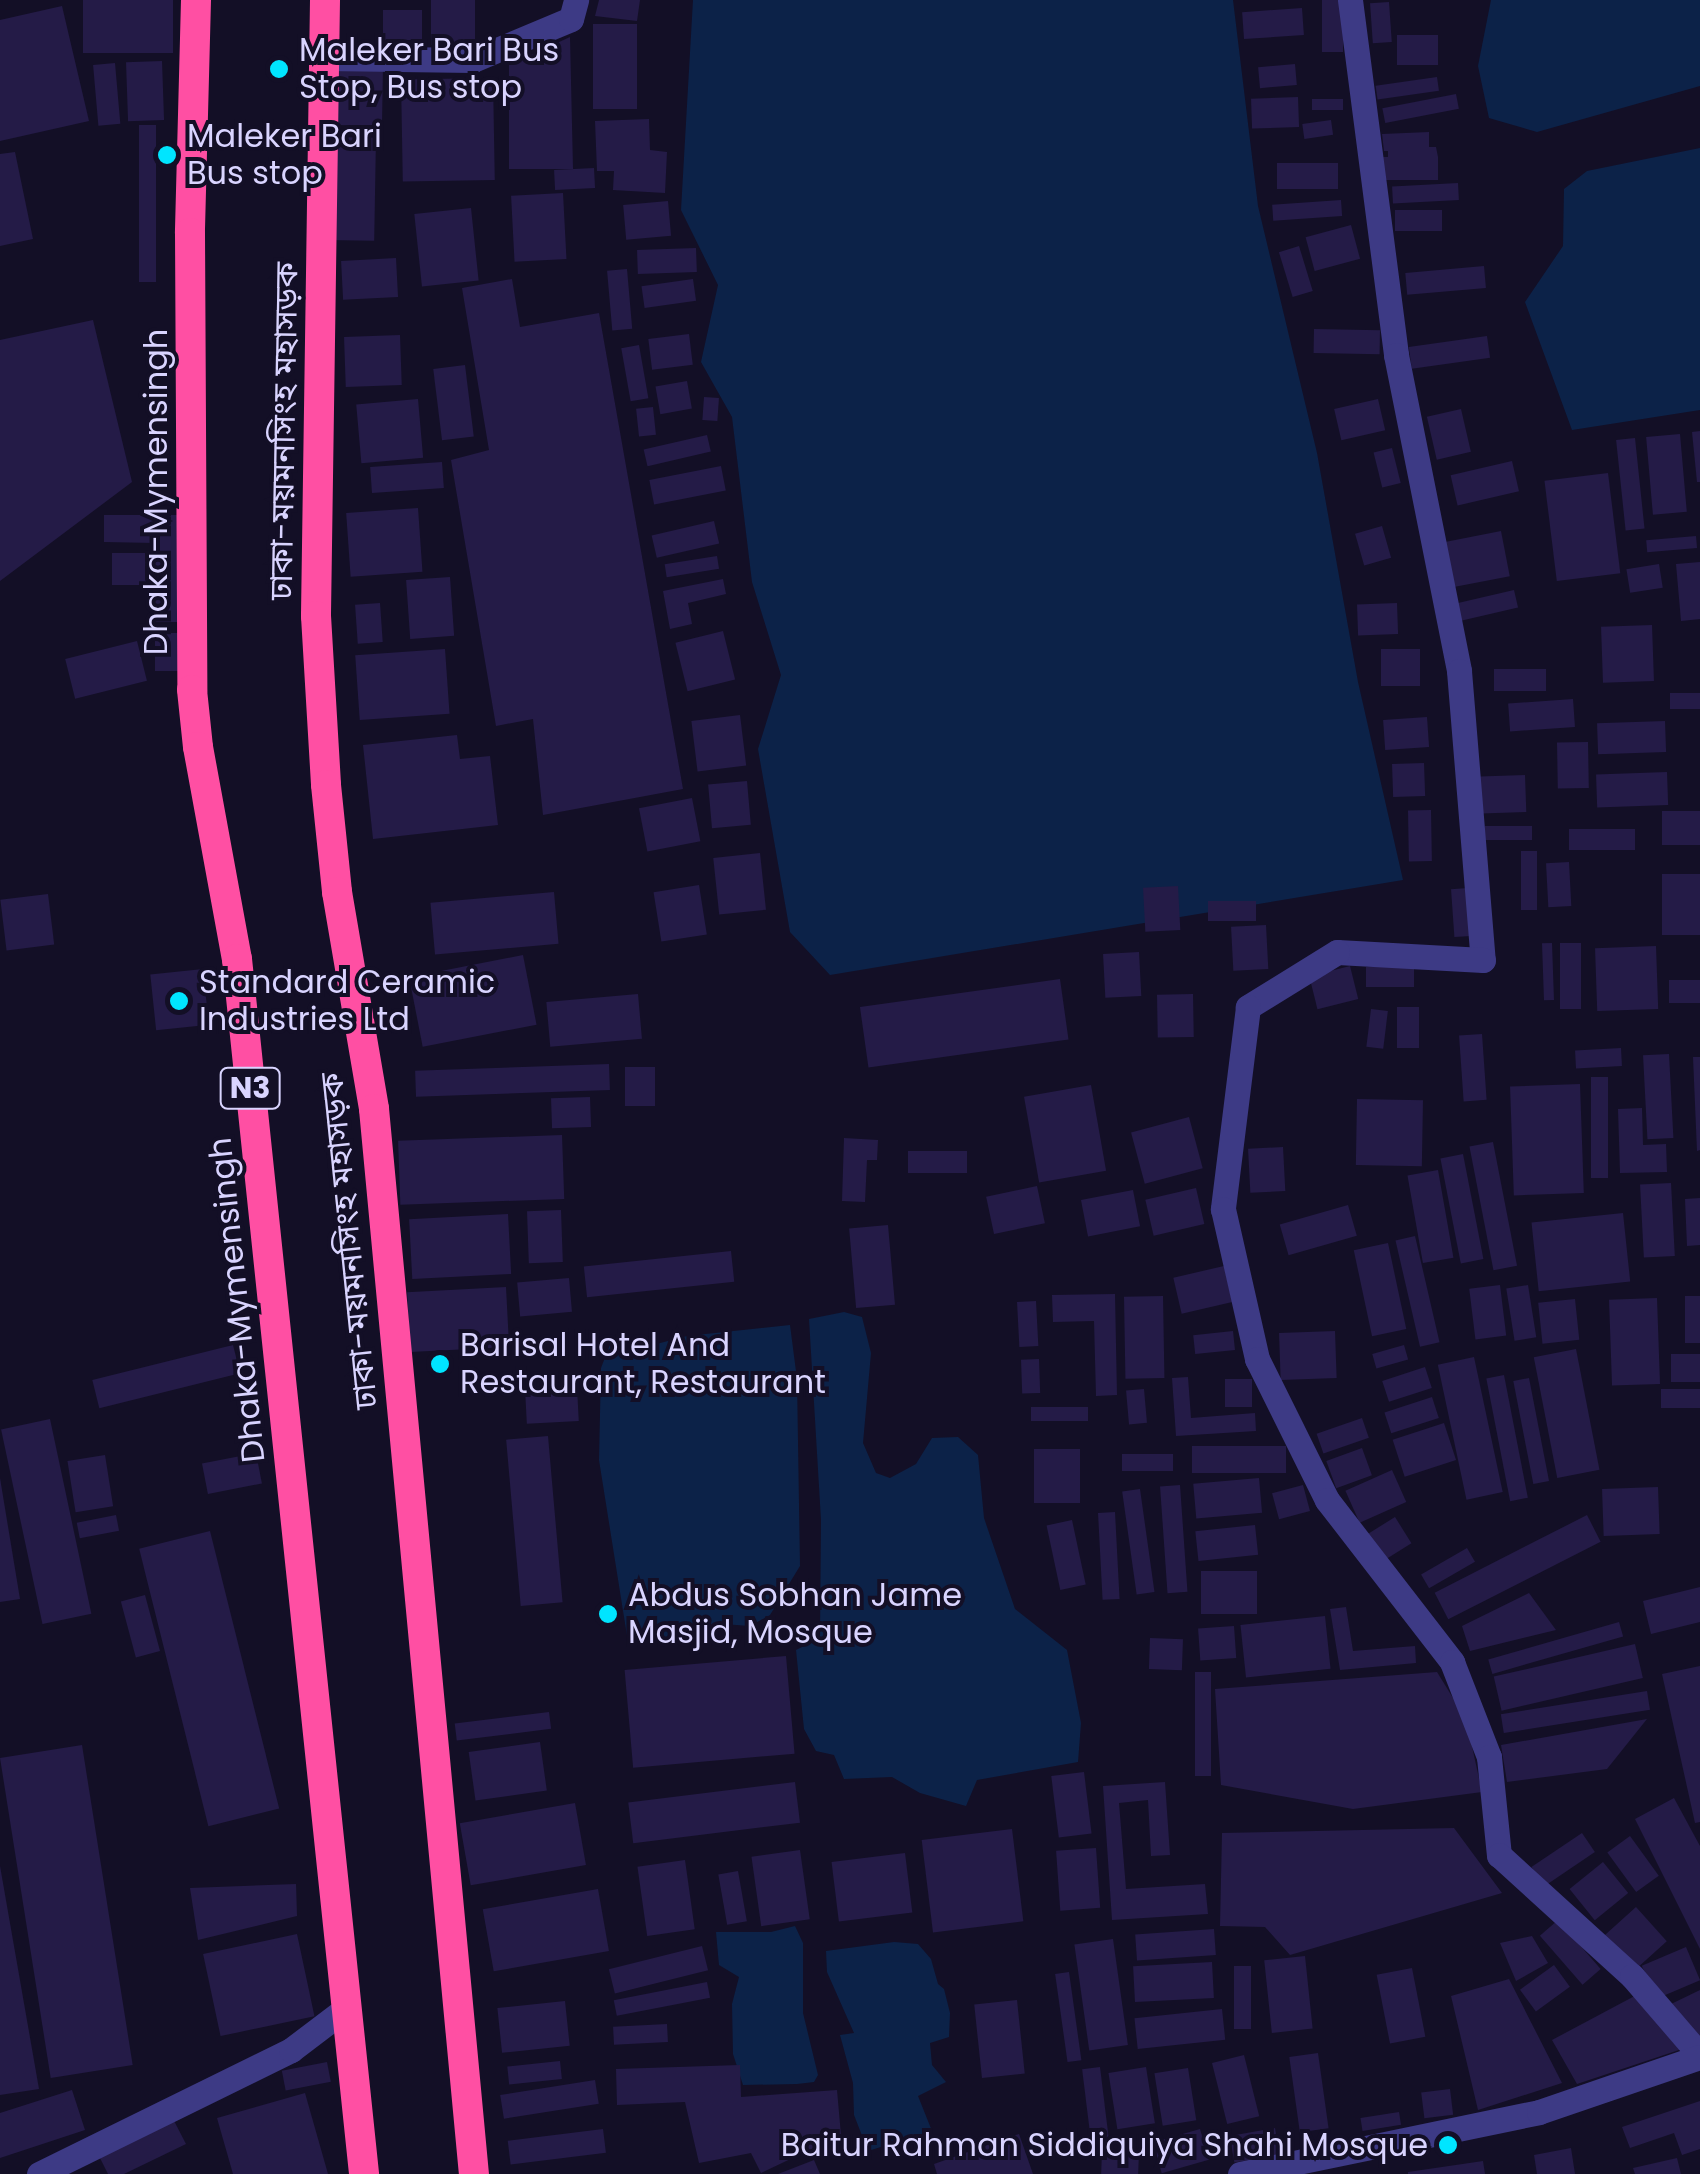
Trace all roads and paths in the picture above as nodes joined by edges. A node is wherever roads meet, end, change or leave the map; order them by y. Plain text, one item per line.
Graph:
1 (196, 0) edge
2 (325, 0) edge
3 (576, 0) edge
4 (1350, 0) edge
5 (324, 58) junction
6 (345, 2009) junction
7 (1700, 2056) edge
8 (39, 2174) edge
9 (364, 2174) edge
10 (474, 2174) edge
11 (1240, 2174) edge

1 - 6 highway, Dhaka-Mymensingh / N3
2 - 5 highway, ঢাকা-ময়মনসিংহ মহাসড়ক
3 - 5 street
4 - 7 street
5 - 10 highway, ঢাকা-ময়মনসিংহ মহাসড়ক
6 - 8 street
6 - 9 highway, Dhaka-Mymensingh / N3
7 - 11 street

